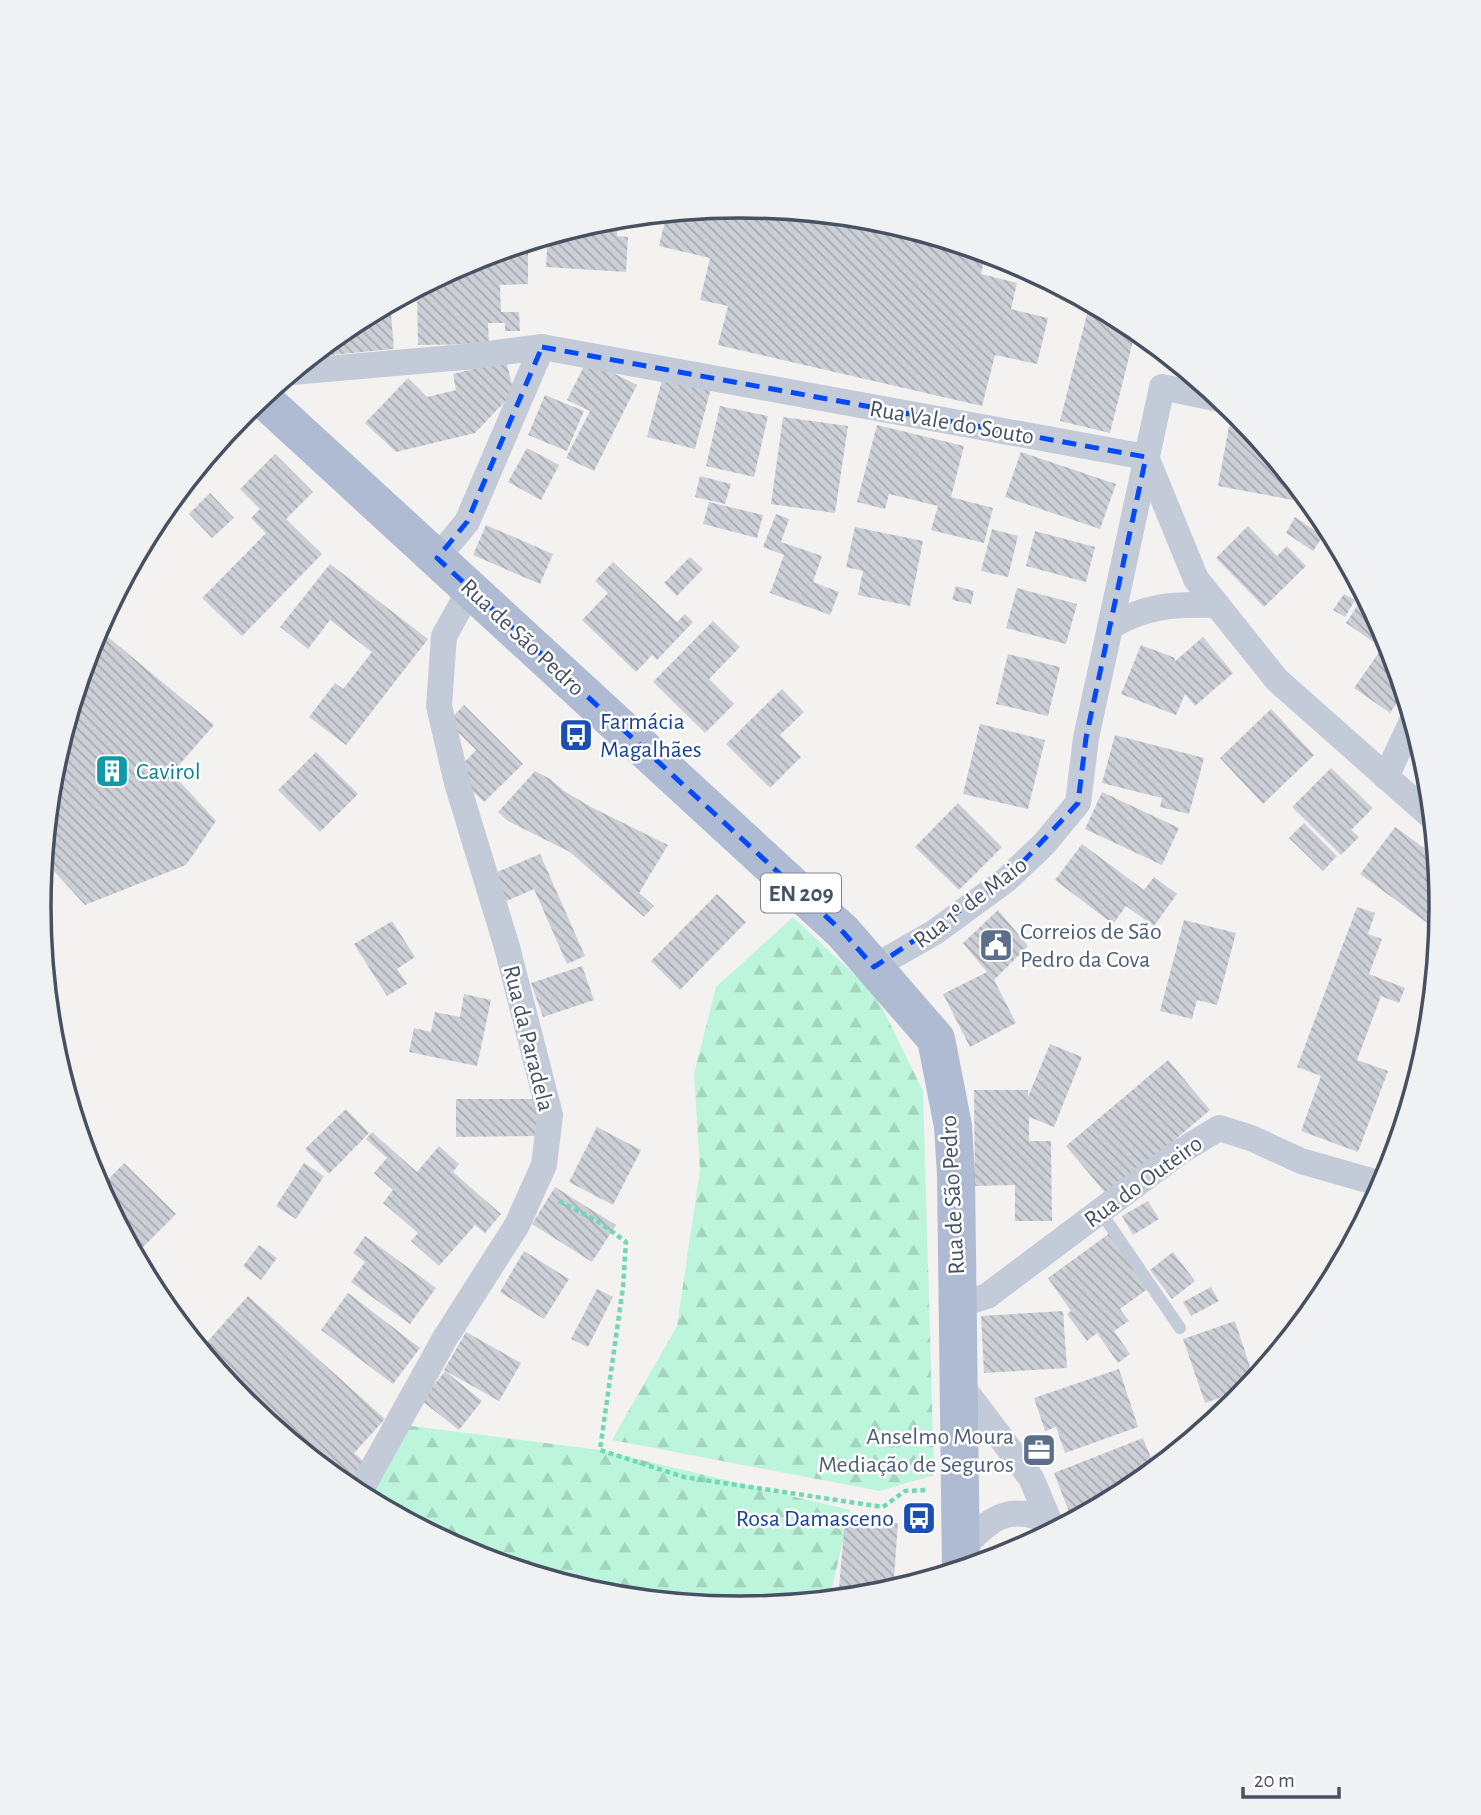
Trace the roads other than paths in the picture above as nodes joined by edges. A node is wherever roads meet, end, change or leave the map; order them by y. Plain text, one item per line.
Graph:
1 (542, 347) junction
2 (308, 371) edge
3 (1202, 395) edge
4 (269, 405) edge
5 (1146, 457) junction
6 (437, 558) junction
7 (473, 591) junction
8 (1217, 605) junction
9 (1110, 627) junction
10 (1407, 731) edge
11 (1386, 777) junction
12 (1423, 809) edge
13 (874, 967) junction
14 (1373, 1182) edge
15 (1100, 1211) junction
16 (956, 1306) junction
17 (1180, 1328) dead end
18 (957, 1380) junction
19 (364, 1485) edge
20 (1049, 1524) edge
21 (1051, 1524) edge
22 (961, 1560) edge

1 - 2 street, Rua Vale do Souto
1 - 5 street, Rua Vale do Souto
1 - 6 street
3 - 5 street, Rua 1º de Maio
4 - 6 main road, Rua de São Pedro / EN 209
5 - 8 street
5 - 9 street, Rua 1º de Maio
6 - 7 main road, Rua de São Pedro / EN 209
7 - 13 main road, Rua de São Pedro / EN 209
7 - 19 street, Rua da Paradela
8 - 9 street
8 - 11 street
9 - 13 street, Rua 1º de Maio
10 - 11 street
11 - 12 street
13 - 16 main road, Rua de São Pedro / EN 209
14 - 15 street, Rua do Outeiro
15 - 16 street, Rua do Outeiro
15 - 17 lane
16 - 18 main road, Rua de São Pedro / EN 209
18 - 21 street
18 - 22 main road, Rua de São Pedro / EN 209
20 - 22 street

